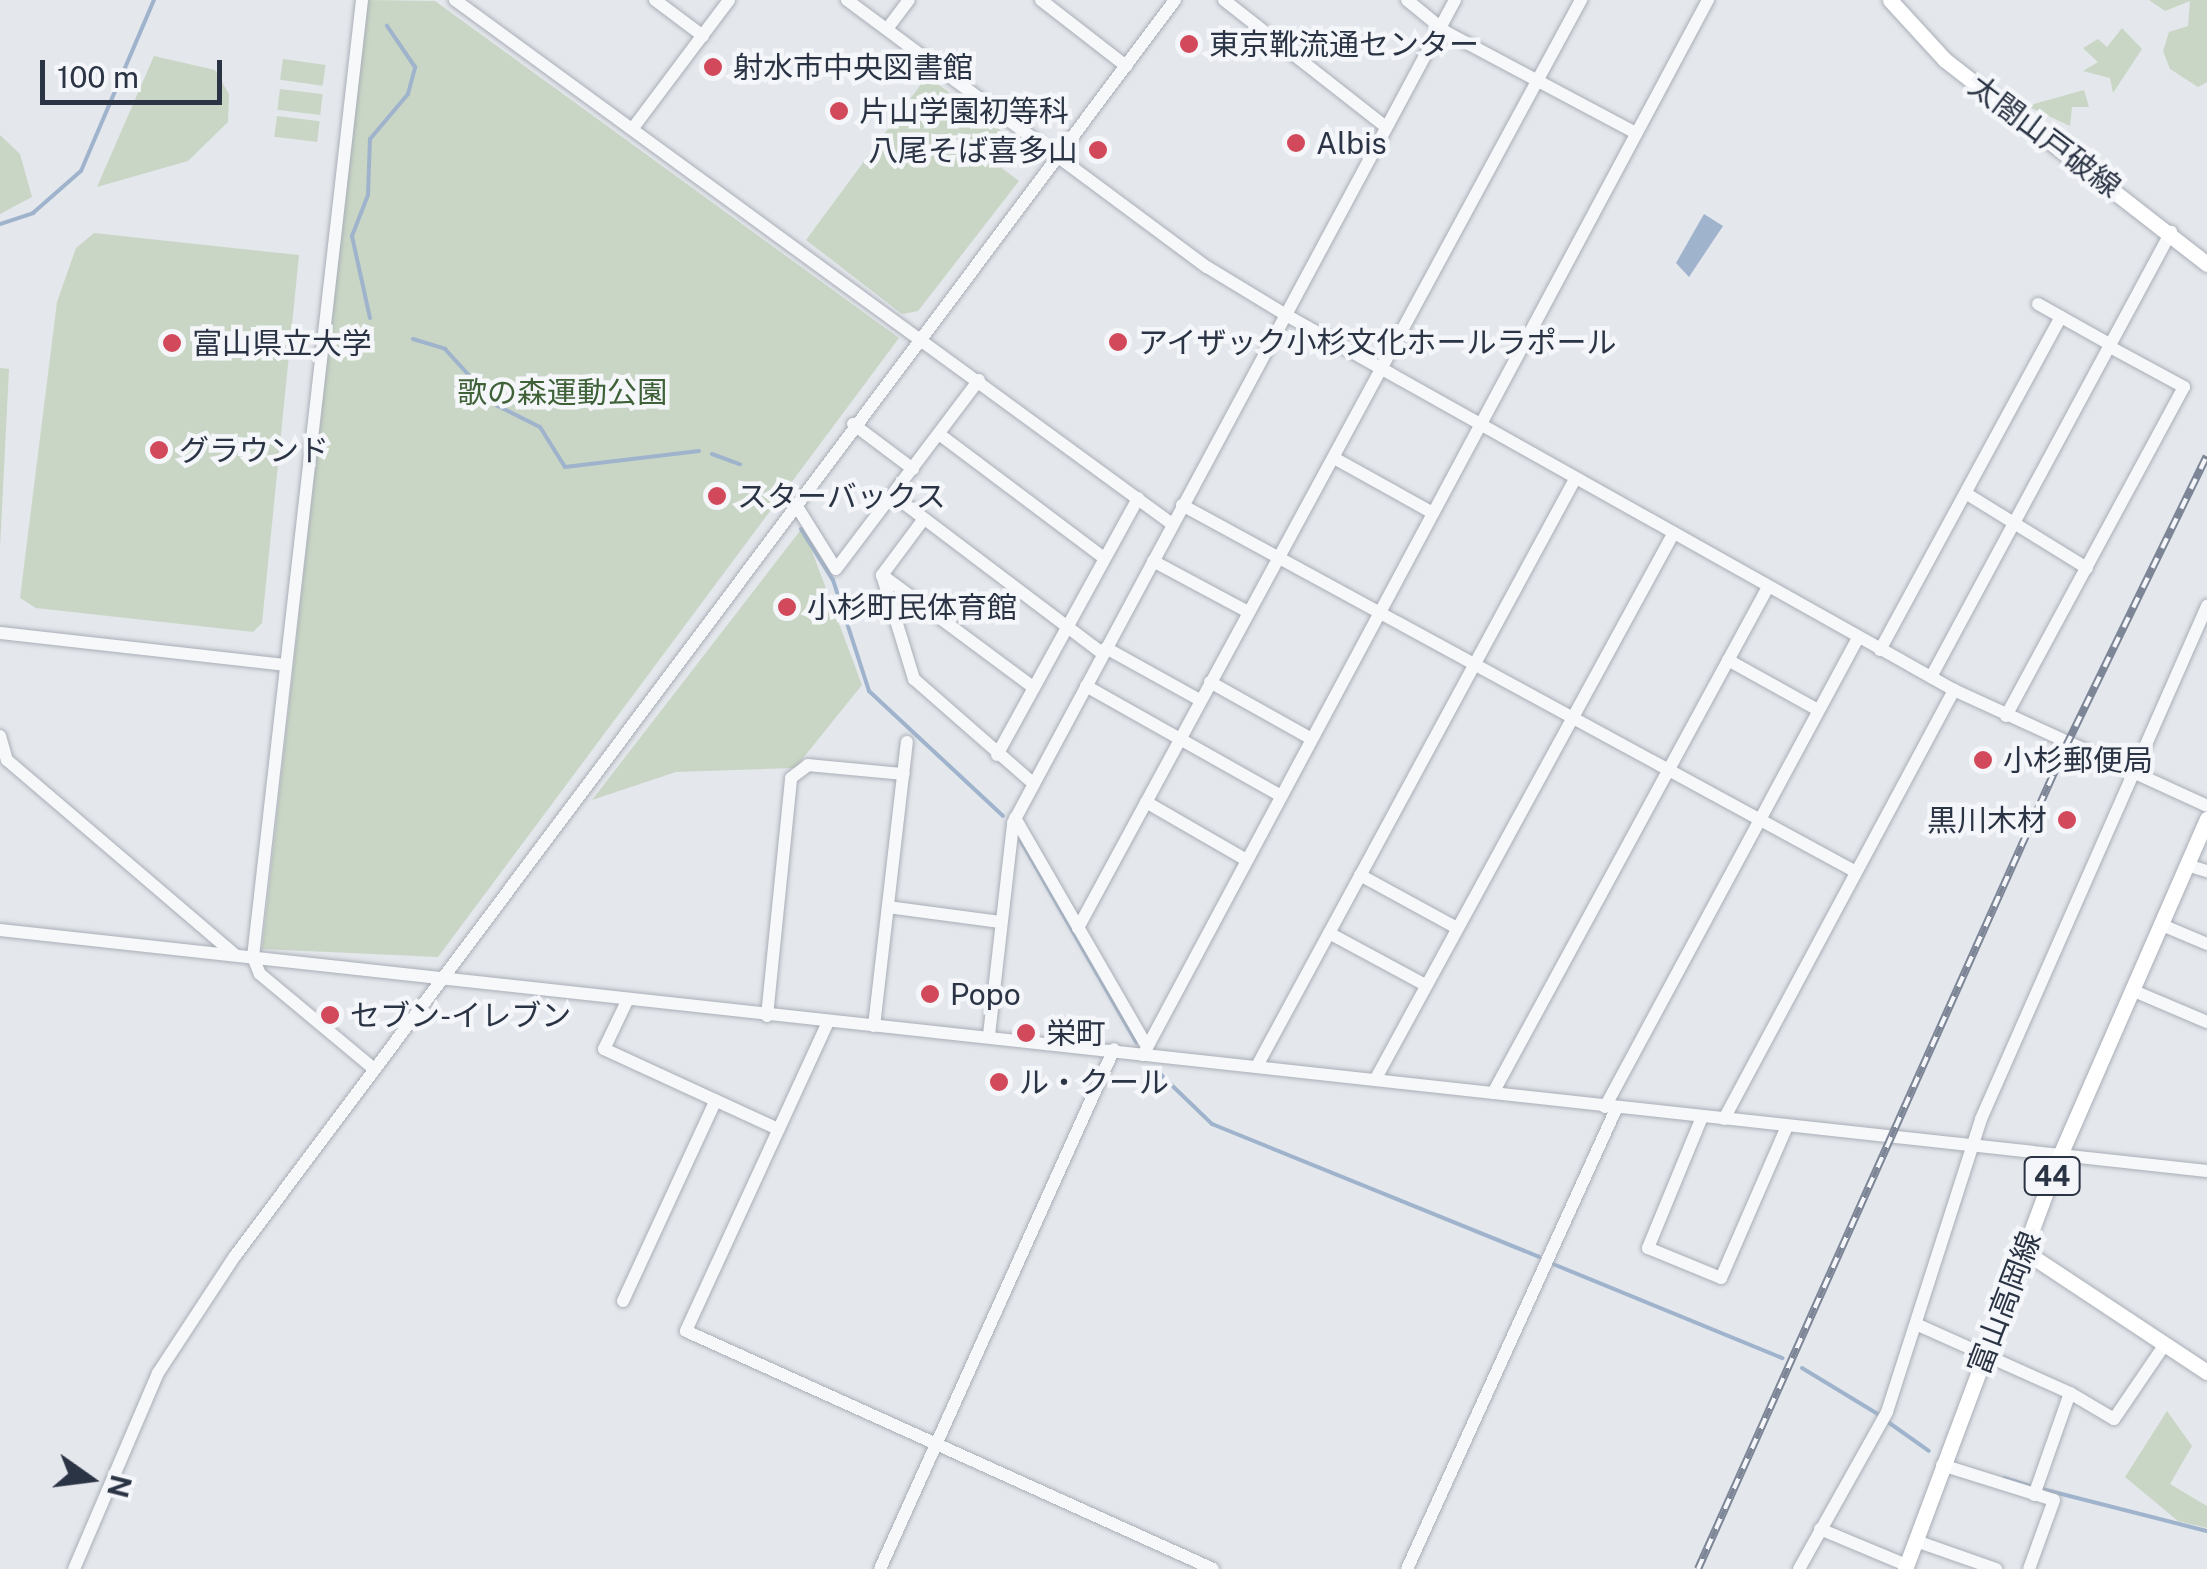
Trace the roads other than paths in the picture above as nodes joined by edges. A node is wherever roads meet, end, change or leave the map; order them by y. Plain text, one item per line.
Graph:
1 (362, 0) edge
2 (457, 0) edge
3 (655, 0) edge
4 (729, 0) edge
5 (847, 0) edge
6 (909, 0) edge
7 (1041, 0) edge
8 (1176, 0) edge
9 (1224, 0) edge
10 (1408, 0) edge
11 (1455, 0) edge
12 (1581, 0) edge
13 (1708, 0) edge
14 (1890, 0) edge
15 (1441, 25) junction
16 (887, 29) junction
17 (703, 36) junction
18 (1126, 66) junction
19 (1538, 81) junction
20 (1386, 126) junction
21 (633, 128) junction
22 (1636, 133) junction
23 (1058, 160) junction
24 (2172, 232) junction
25 (2207, 264) edge
26 (2038, 304) dead end
27 (1286, 315) junction
28 (2061, 317) junction
29 (918, 336) junction
30 (2110, 346) junction
31 (1380, 370) junction
32 (979, 380) junction
33 (853, 424) junction
34 (1477, 426) junction
35 (939, 434) junction
36 (1334, 458) junction
37 (913, 468) junction
38 (1574, 481) junction
39 (1966, 494) junction
40 (893, 495) junction
41 (1138, 498) junction
42 (796, 505) junction
43 (1182, 505) junction
44 (1431, 512) junction
45 (924, 520) junction
46 (2017, 520) junction
47 (1172, 524) junction
48 (1672, 536) junction
49 (1279, 557) junction
50 (1104, 558) junction
51 (1153, 560) junction
52 (2087, 568) junction
53 (882, 576) junction
54 (1768, 588) junction
55 (2207, 606) edge
56 (1377, 610) junction
57 (1248, 612) junction
58 (1066, 627) junction
59 (0, 634) edge
60 (1858, 638) junction
61 (1880, 650) junction
62 (1104, 651) junction
63 (1728, 660) junction
64 (1475, 663) junction
65 (285, 665) junction
66 (1931, 677) junction
67 (1210, 682) junction
68 (1086, 686) junction
69 (1034, 688) junction
70 (1954, 690) junction
71 (1200, 700) junction
72 (1818, 710) junction
73 (1571, 716) junction
74 (2006, 716) junction
75 (0, 736) edge
76 (1308, 737) junction
77 (1180, 738) junction
78 (907, 742) dead end
79 (997, 755) junction
80 (1669, 769) junction
81 (904, 774) junction
82 (2134, 775) junction
83 (1034, 784) junction
84 (1278, 794) junction
85 (1146, 802) junction
86 (2207, 806) edge
87 (1016, 818) junction
88 (1760, 819) junction
89 (2207, 820) edge
90 (1243, 858) junction
91 (2188, 865) junction
92 (1856, 872) junction
93 (2207, 872) edge
94 (1360, 875) junction
95 (888, 907) junction
96 (1000, 922) junction
97 (2162, 924) junction
98 (1078, 928) junction
99 (1457, 928) junction
100 (0, 930) edge
101 (1329, 933) junction
102 (2207, 944) edge
103 (235, 955) junction
104 (253, 957) junction
105 (447, 972) junction
106 (1425, 986) junction
107 (2134, 991) junction
108 (627, 1001) junction
109 (767, 1016) junction
110 (828, 1022) junction
111 (2207, 1022) edge
112 (874, 1026) junction
113 (989, 1035) junction
114 (1114, 1049) junction
115 (1144, 1049) junction
116 (1257, 1066) junction
117 (373, 1068) junction
118 (1374, 1080) junction
119 (1493, 1093) junction
120 (716, 1100) junction
121 (1611, 1107) junction
122 (1702, 1117) junction
123 (1724, 1119) junction
124 (1787, 1126) junction
125 (778, 1129) junction
126 (1976, 1148) junction
127 (2060, 1156) junction
128 (2207, 1170) edge
129 (2024, 1250) junction
130 (623, 1301) dead end
131 (1918, 1325) junction
132 (2161, 1350) junction
133 (1985, 1354) junction
134 (2207, 1372) edge
135 (2070, 1392) junction
136 (935, 1444) junction
137 (1942, 1466) junction
138 (2034, 1495) junction
139 (1820, 1529) junction
140 (1916, 1541) junction
141 (1906, 1567) edge
142 (74, 1569) edge
143 (880, 1569) edge
144 (1213, 1569) edge
145 (1407, 1569) edge
146 (1798, 1569) edge
147 (1996, 1569) edge
148 (2028, 1569) edge

1 - 65 street
2 - 21 street
3 - 17 street
4 - 17 street
5 - 16 street
6 - 16 street
7 - 18 street
8 - 18 street
9 - 20 street
10 - 15 street
11 - 15 street
12 - 19 street
13 - 22 street
14 - 24 main road, 太閤山戸破線
15 - 19 street
15 - 20 street
16 - 23 street
17 - 21 street
18 - 23 street
19 - 22 street
19 - 31 street
20 - 27 street
21 - 29 street
22 - 34 street
23 - 27 street
23 - 29 street
24 - 25 main road, 太閤山戸破線
24 - 30 street
26 - 28 street
27 - 31 street
27 - 43 street
28 - 30 street
28 - 39 street
29 - 32 street
29 - 33 street
30 - 46 street
30 - 52 street
31 - 34 street
31 - 36 street
32 - 35 street
32 - 41 street
33 - 37 street
33 - 42 street
34 - 38 street
34 - 44 street
35 - 37 street
35 - 50 street
36 - 44 street
36 - 49 street
37 - 40 street
38 - 48 street
38 - 64 street
39 - 46 street
39 - 61 street
40 - 42 street
40 - 45 street
41 - 47 street
41 - 50 street
42 - 105 street
43 - 47 street
43 - 49 street
44 - 56 street
45 - 53 street
45 - 58 street
46 - 52 street
46 - 66 street
47 - 51 street
48 - 54 street
48 - 73 street
49 - 56 street
49 - 57 street
50 - 58 street
51 - 57 street
51 - 62 street
52 - 74 street
53 - 69 street
53 - 79 street
54 - 60 street
54 - 63 street
55 - 82 street
56 - 64 street
56 - 76 street
57 - 67 street
58 - 62 street
58 - 69 street
59 - 65 street
60 - 61 street
60 - 72 street
61 - 66 street
62 - 68 street
62 - 71 street
63 - 72 street
63 - 80 street
64 - 73 street
64 - 94 street
65 - 104 street
66 - 70 street
67 - 71 street
67 - 76 street
68 - 77 street
68 - 83 street
69 - 79 street
70 - 74 street
70 - 92 street
71 - 77 street
72 - 88 street
73 - 80 street
73 - 99 street
74 - 82 street
75 - 103 street
76 - 84 street
77 - 84 street
77 - 85 street
78 - 81 street
79 - 83 street
80 - 88 street
80 - 119 street
81 - 95 street
81 - 109 street
82 - 86 street
82 - 126 street
83 - 87 street
84 - 90 street
85 - 90 street
85 - 98 street
87 - 96 street
87 - 98 street
88 - 92 street
88 - 121 street
89 - 91 main road, 富山高岡線 / 44
90 - 115 street
91 - 93 street
91 - 97 main road, 富山高岡線 / 44
92 - 123 street
94 - 99 street
94 - 101 street
95 - 96 street
95 - 112 street
96 - 113 street
97 - 102 street
97 - 107 main road, 富山高岡線 / 44
98 - 115 street
99 - 106 street
100 - 103 street
101 - 106 street
101 - 116 street
103 - 104 street
104 - 105 street
104 - 117 street
105 - 108 street
105 - 117 street
106 - 118 street
107 - 111 street
107 - 127 main road, 富山高岡線 / 44
108 - 109 street
108 - 120 street
109 - 110 street
110 - 112 street
110 - 125 street
112 - 113 street
113 - 114 street
114 - 115 street
114 - 136 street
115 - 116 street
116 - 118 street
117 - 142 street
118 - 119 street
119 - 121 street
120 - 125 street
120 - 130 street
121 - 122 street
121 - 145 street
122 - 123 street
122 - 124 street
123 - 124 street
124 - 126 street
125 - 136 street
126 - 127 street
126 - 131 street
127 - 128 street
127 - 129 main road, 富山高岡線 / 44
129 - 132 main road
129 - 133 main road, 富山高岡線 / 44
131 - 133 street
131 - 139 street
132 - 134 main road
132 - 135 street
133 - 135 street
133 - 137 main road, 富山高岡線 / 44
135 - 138 street
136 - 143 street
136 - 144 street
137 - 138 street
137 - 140 main road, 富山高岡線 / 44
138 - 148 street
139 - 141 street
139 - 146 street
140 - 141 main road, 富山高岡線 / 44
140 - 147 street

